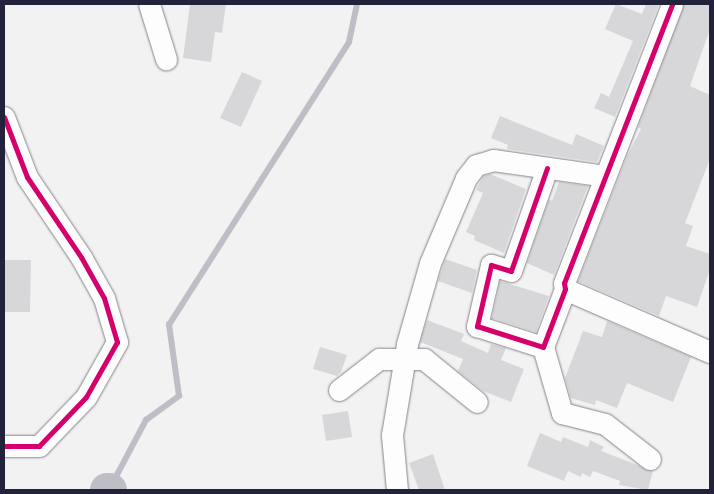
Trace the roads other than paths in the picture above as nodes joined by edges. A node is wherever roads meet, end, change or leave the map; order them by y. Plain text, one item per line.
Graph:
1 (149, 4) edge
2 (672, 4) edge
3 (166, 59) dead end
4 (4, 117) edge
5 (547, 168) junction
6 (605, 176) junction
7 (565, 289) junction
8 (543, 347) junction
9 (710, 352) edge
10 (405, 359) junction
11 (339, 390) dead end
12 (477, 402) dead end
13 (4, 446) edge
14 (650, 459) dead end
15 (397, 490) edge

1 - 3 street
2 - 6 street
4 - 13 street
5 - 6 street
5 - 8 street
5 - 10 street
6 - 7 street
7 - 8 street
7 - 9 street
8 - 14 street
10 - 11 street
10 - 12 street
10 - 15 street

